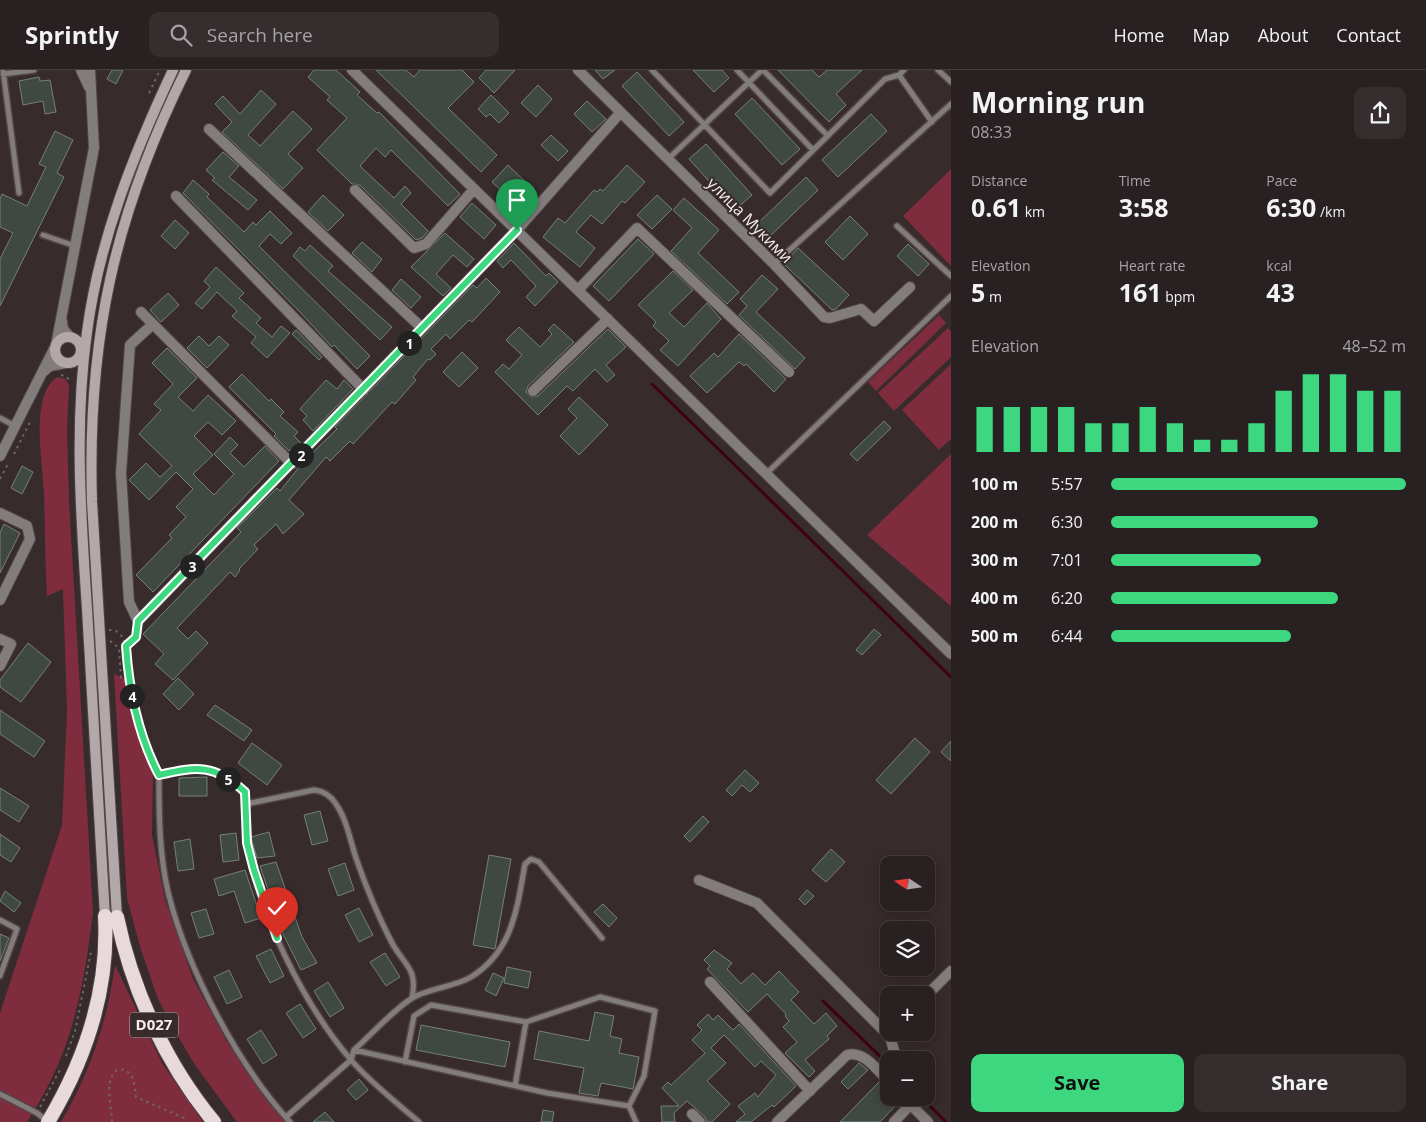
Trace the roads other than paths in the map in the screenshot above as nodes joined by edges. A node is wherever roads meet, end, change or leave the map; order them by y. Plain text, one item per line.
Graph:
1 (34, 70) edge
2 (81, 70) edge
3 (90, 70) edge
4 (174, 70) edge
5 (186, 70) edge
6 (352, 70) edge
7 (578, 70) edge
8 (652, 70) edge
9 (737, 70) edge
10 (762, 70) edge
11 (904, 70) edge
12 (938, 70) edge
13 (3, 72) edge
14 (899, 75) junction
15 (749, 82) junction
16 (951, 82) edge
17 (91, 92) junction
18 (951, 104) edge
19 (620, 113) junction
20 (932, 122) junction
21 (706, 124) junction
22 (209, 129) dead end
23 (828, 136) junction
24 (813, 150) junction
25 (668, 160) junction
26 (474, 189) junction
27 (355, 190) dead end
28 (19, 193) dead end
29 (176, 196) dead end
30 (897, 226) dead end
31 (517, 230) junction
32 (43, 235) dead end
33 (75, 246) junction
34 (774, 264) junction
35 (951, 276) edge
36 (910, 287) dead end
37 (578, 290) junction
38 (951, 296) edge
39 (142, 312) dead end
40 (62, 318) junction
41 (608, 319) junction
42 (153, 324) junction
43 (422, 328) junction
44 (87, 330) junction
45 (100, 334) junction
46 (70, 337) junction
47 (56, 345) junction
48 (81, 352) junction
49 (66, 363) junction
50 (789, 372) dead end
51 (95, 374) junction
52 (41, 375) junction
53 (82, 376) junction
54 (364, 390) junction
55 (534, 391) dead end
56 (0, 418) edge
57 (15, 426) junction
58 (0, 456) edge
59 (292, 464) junction
60 (766, 474) junction
61 (0, 513) edge
62 (0, 600) edge
63 (0, 639) edge
64 (951, 654) edge
65 (0, 666) edge
66 (246, 804) junction
67 (699, 880) dead end
68 (111, 917) junction
69 (0, 920) edge
70 (602, 938) dead end
71 (951, 971) edge
72 (0, 976) edge
73 (710, 982) dead end
74 (935, 987) edge
75 (412, 998) junction
76 (526, 1022) junction
77 (880, 1023) edge
78 (354, 1050) junction
79 (351, 1060) junction
80 (405, 1062) junction
81 (878, 1071) edge
82 (516, 1086) junction
83 (810, 1091) junction
84 (0, 1094) edge
85 (629, 1106) junction
86 (905, 1106) edge
87 (913, 1106) edge
88 (692, 1114) dead end
89 (286, 1117) junction
90 (48, 1122) edge
91 (214, 1122) edge
92 (290, 1122) edge
93 (419, 1122) edge
94 (636, 1122) edge
95 (700, 1122) edge
96 (777, 1122) edge
97 (894, 1122) edge
98 (928, 1122) edge

1 - 13 lane
2 - 17 street
3 - 17 street
4 - 44 main road, D027
5 - 45 main road, D027
6 - 26 street
7 - 19 street, улица Мукими
8 - 21 lane
9 - 15 lane
10 - 15 lane
10 - 23 lane
11 - 14 lane
12 - 16 lane
13 - 28 lane
14 - 20 lane
14 - 23 lane
15 - 21 lane
15 - 24 lane
17 - 33 street
18 - 20 lane
19 - 25 street, улица Мукими
19 - 31 street
20 - 34 lane
21 - 24 lane
21 - 25 lane
22 - 43 street
23 - 24 lane
25 - 34 street, улица Мукими
26 - 27 street
26 - 31 street
29 - 54 street
30 - 35 lane
31 - 37 street
31 - 43 street
32 - 33 lane
33 - 40 street
34 - 36 street, улица Мукими
37 - 41 street
37 - 50 street
38 - 60 lane
39 - 42 street
40 - 46 street
40 - 47 street
41 - 55 street
41 - 60 street
42 - 59 street
42 - 59 street
43 - 54 street
44 - 46 main road
44 - 48 main road, D027
45 - 48 main road
45 - 51 main road, D027
46 - 47 main road
46 - 48 main road
47 - 49 main road
47 - 52 street
48 - 49 main road
48 - 51 main road
48 - 53 main road, D027
49 - 52 street
49 - 53 main road
51 - 68 main road, D027
52 - 57 street
53 - 68 main road, D027
54 - 59 street
56 - 57 lane
57 - 58 street
60 - 64 street
61 - 62 street
63 - 65 street
66 - 75 lane
66 - 79 lane
66 - 89 lane
67 - 77 street
68 - 90 highway, D027
68 - 91 highway, D027
69 - 72 lane
70 - 75 lane
71 - 74 street
73 - 83 street
75 - 78 lane
76 - 80 lane
76 - 82 lane
76 - 85 lane
78 - 79 lane
78 - 80 lane
79 - 89 lane
79 - 93 lane
80 - 82 lane
81 - 83 street
82 - 85 lane
83 - 96 street
84 - 90 lane
85 - 94 lane
86 - 97 street
87 - 98 street
88 - 95 street
89 - 92 lane

